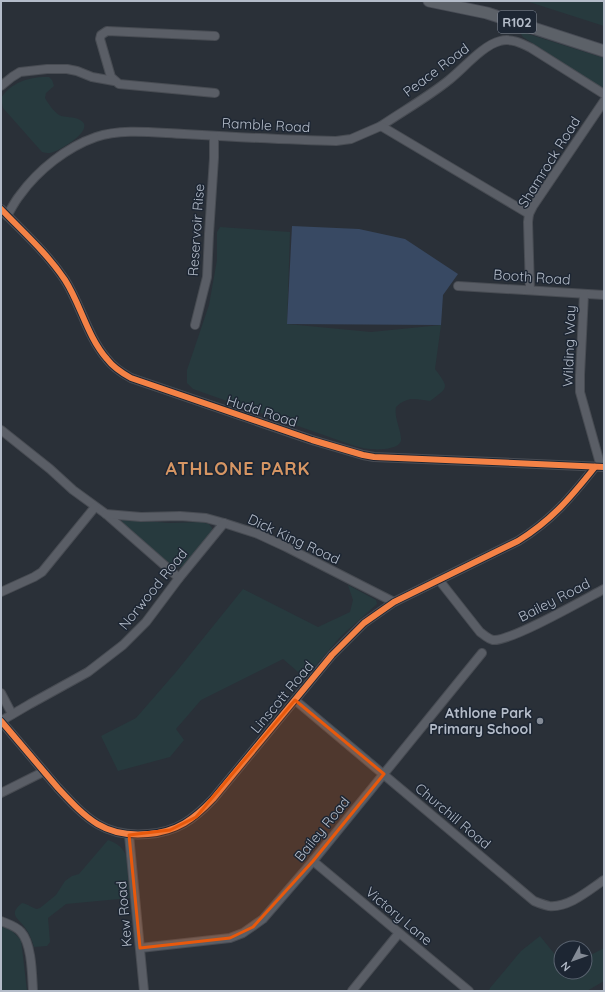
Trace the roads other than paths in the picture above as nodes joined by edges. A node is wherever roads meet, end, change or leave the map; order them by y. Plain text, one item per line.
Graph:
1 (429, 1) edge
2 (215, 36) dead end
3 (604, 51) edge
4 (114, 81) junction
5 (1, 86) edge
6 (216, 93) dead end
7 (604, 94) edge
8 (604, 101) edge
9 (380, 126) junction
10 (214, 136) junction
11 (1, 209) edge
12 (529, 214) junction
13 (7, 216) junction
14 (458, 286) dead end
15 (530, 290) junction
16 (584, 294) junction
17 (604, 295) edge
18 (195, 325) dead end
19 (1, 430) edge
20 (600, 467) edge
21 (95, 507) junction
22 (106, 514) junction
23 (224, 523) junction
24 (179, 578) junction
25 (439, 580) junction
26 (604, 589) edge
27 (1, 592) edge
28 (394, 602) junction
29 (482, 653) dead end
30 (1, 693) edge
31 (295, 700) junction
32 (12, 714) junction
33 (1, 721) edge
34 (43, 772) junction
35 (384, 774) junction
36 (1, 793) edge
37 (129, 835) junction
38 (313, 861) junction
39 (604, 880) edge
40 (1, 921) edge
41 (399, 933) junction
42 (140, 948) junction
43 (33, 991) edge
44 (144, 991) edge
45 (352, 991) edge
46 (469, 991) edge

1 - 3 main road, R102
2 - 4 street
4 - 5 street
4 - 6 street
7 - 9 street, Peace Road
8 - 12 street, Shamrock Road
9 - 10 street, Ramble Road
9 - 12 street
10 - 13 street, Ramble Road
10 - 18 street, Reservoir Rise
11 - 13 street, Hudd Road
12 - 15 street, Shamrock Road
13 - 20 street, Hudd Road
14 - 15 street, Booth Road
15 - 16 street, Booth Road
16 - 17 street, Booth Road
16 - 20 street, Wilding Way
19 - 21 street, Dick King Road
20 - 25 street, Linscott Road
21 - 22 street, Dick King Road
21 - 27 street
22 - 23 street, Dick King Road
22 - 24 street, Dick King Road
23 - 24 street, Norwood Road
23 - 28 street, Dick King Road
24 - 32 street, Norwood Road
25 - 26 street, Bailey Road
25 - 28 street, Linscott Road
28 - 31 street, Linscott Road
29 - 35 street, Bailey Road
30 - 32 street
31 - 35 street, Churchill Road
31 - 37 street, Linscott Road
32 - 33 street, Norwood Road
33 - 34 street, Linscott Road
34 - 36 street
34 - 37 street, Linscott Road
35 - 38 street, Bailey Road
35 - 39 street, Churchill Road
37 - 42 street, Kew Road
38 - 41 street, Victory Lane
38 - 42 street, Bailey Road
40 - 43 street
41 - 45 street
41 - 46 street, Victory Lane
42 - 44 street, Kew Road

